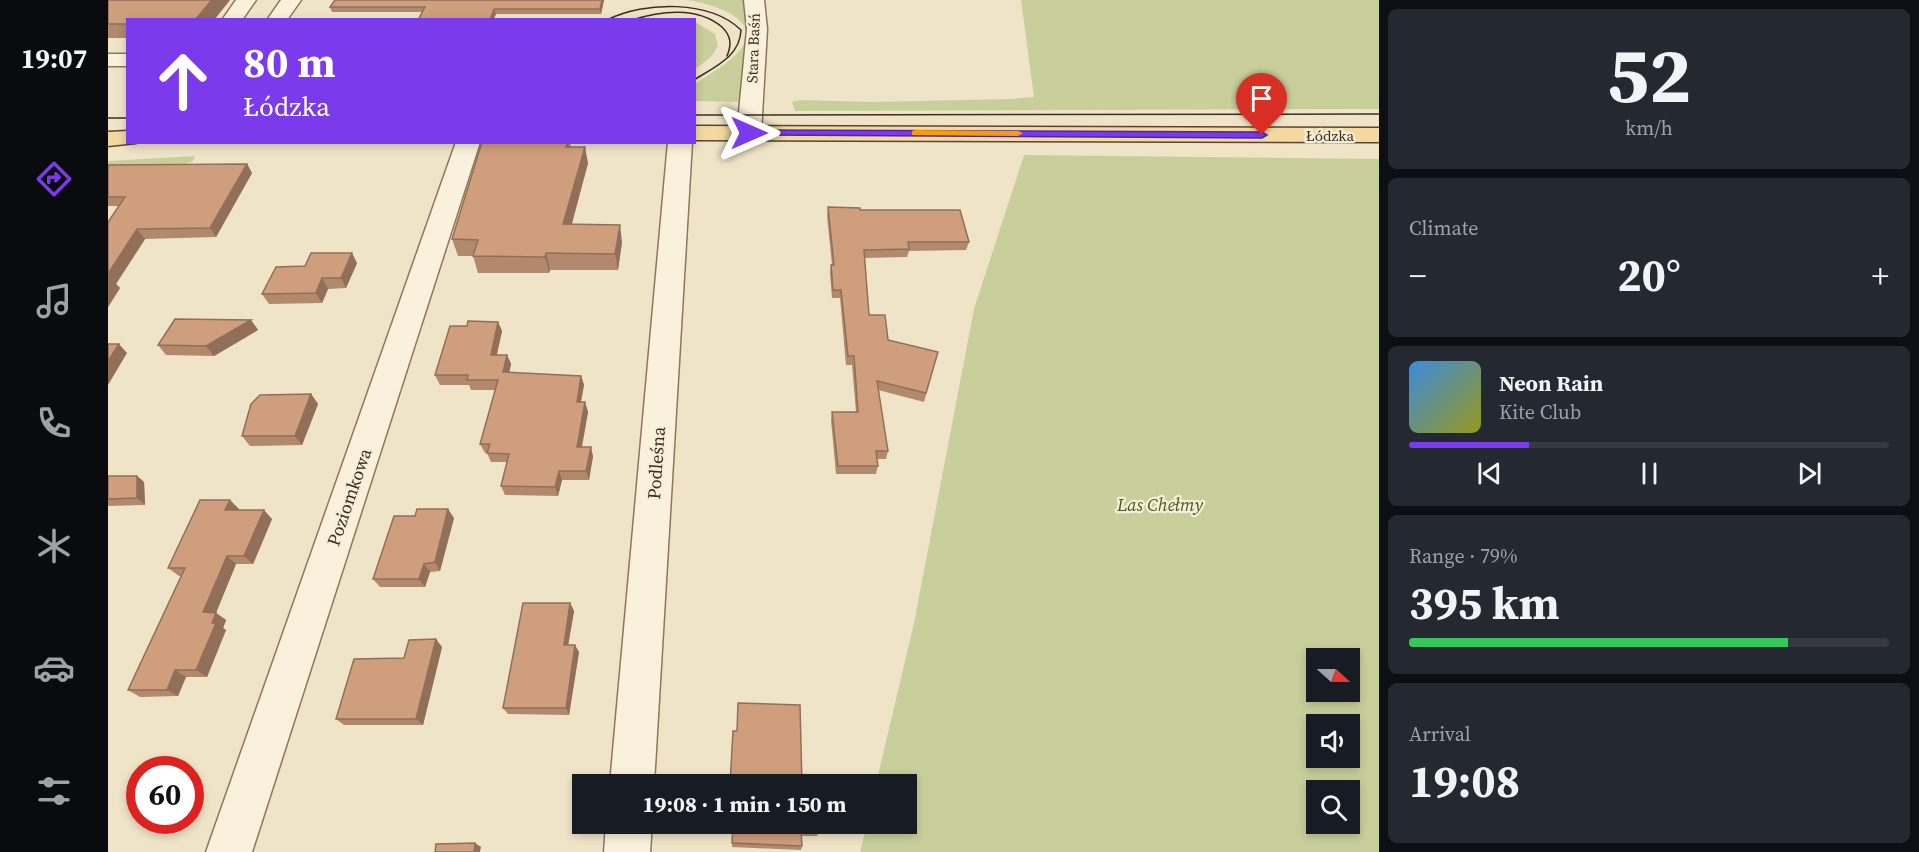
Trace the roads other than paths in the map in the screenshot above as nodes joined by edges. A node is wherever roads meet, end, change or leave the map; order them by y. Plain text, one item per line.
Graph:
1 (246, 0) edge
2 (291, 0) edge
3 (754, 0) edge
4 (233, 18) edge
5 (278, 18) edge
6 (108, 60) edge
7 (126, 60) edge
8 (696, 133) edge
9 (749, 133) junction
10 (1379, 135) edge
11 (126, 138) edge
12 (108, 139) edge
13 (467, 144) edge
14 (680, 144) edge
15 (633, 774) edge
16 (628, 834) edge
17 (229, 852) edge
18 (627, 852) edge

1 - 4 street
2 - 5 street
3 - 9 street, Stara Baśń
6 - 7 street
8 - 9 main road, Łódzka
9 - 10 main road, Łódzka
11 - 12 main road
13 - 17 street, Poziomkowa
14 - 15 street, Podleśna
16 - 18 street

